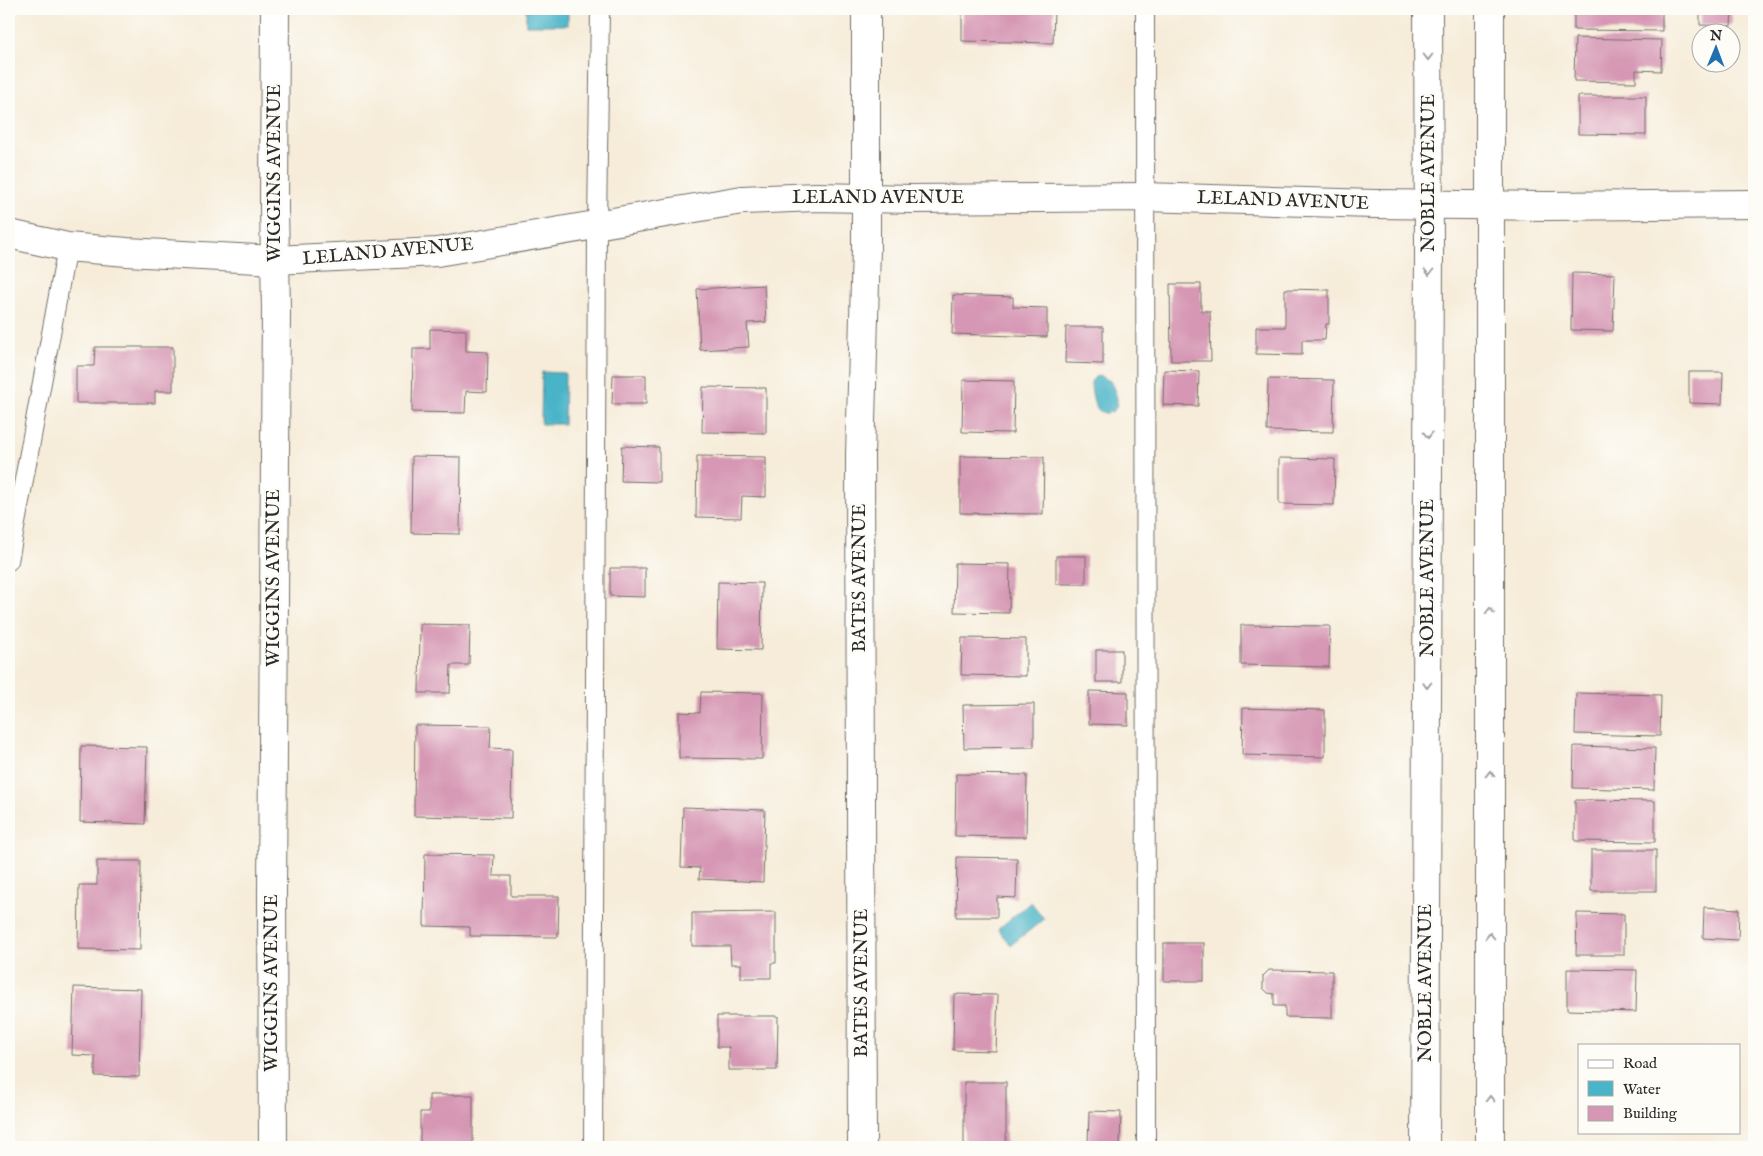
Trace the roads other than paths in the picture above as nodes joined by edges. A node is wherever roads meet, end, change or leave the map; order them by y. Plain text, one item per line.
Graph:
1 (276, 9) edge
2 (600, 9) edge
3 (866, 9) edge
4 (1145, 9) edge
5 (1428, 9) edge
6 (1490, 9) edge
7 (866, 197) junction
8 (1144, 197) junction
9 (1429, 204) junction
10 (1754, 204) edge
11 (1489, 205) junction
12 (597, 225) junction
13 (9, 234) edge
14 (67, 247) junction
15 (275, 260) junction
16 (9, 561) edge
17 (273, 1147) edge
18 (593, 1147) edge
19 (862, 1147) edge
20 (1146, 1147) edge
21 (1425, 1147) edge
22 (1490, 1147) edge

1 - 15 street, WIGGINS AVENUE
2 - 12 lane
3 - 7 street, BATES AVENUE
4 - 8 lane
5 -> 9 street, NOBLE AVENUE
6 - 11 street
7 - 8 street, LELAND AVENUE
7 - 12 street, LELAND AVENUE
7 - 19 street, BATES AVENUE
8 - 9 street, LELAND AVENUE
8 - 20 lane
9 - 11 street, LELAND AVENUE
9 -> 21 street, NOBLE AVENUE
10 - 11 street, LELAND AVENUE
22 -> 11 street
12 - 15 street, LELAND AVENUE
12 - 18 lane
13 - 14 street, LELAND AVENUE
14 - 15 street, LELAND AVENUE
14 - 16 lane
15 - 17 street, WIGGINS AVENUE

